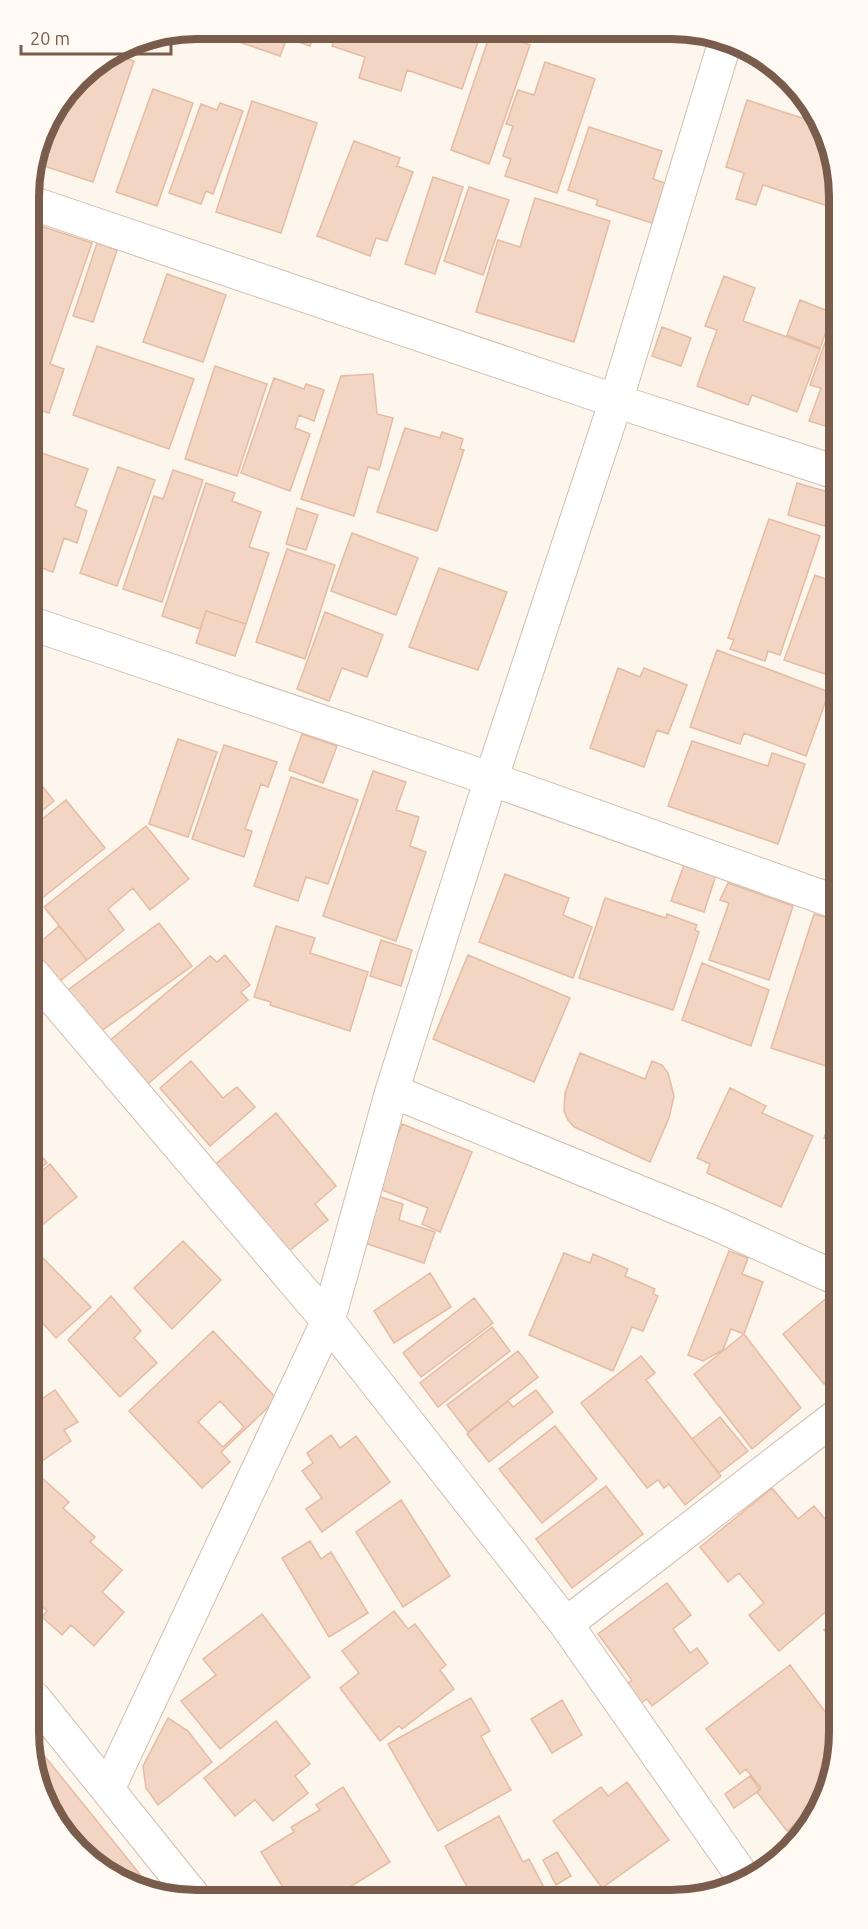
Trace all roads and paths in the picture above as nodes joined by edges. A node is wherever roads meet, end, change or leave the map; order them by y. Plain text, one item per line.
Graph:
1 (723, 48) edge
2 (39, 205) edge
3 (616, 401) junction
4 (829, 470) edge
5 (39, 626) edge
6 (491, 779) junction
7 (829, 900) edge
8 (39, 981) edge
9 (392, 1091) junction
10 (829, 1276) edge
11 (328, 1321) junction
12 (829, 1422) edge
13 (566, 1624) junction
14 (39, 1704) edge
15 (108, 1790) junction
16 (741, 1874) edge
17 (188, 1890) edge

1 - 3 street
2 - 3 street
3 - 4 street
3 - 6 street
5 - 6 street
6 - 7 street
6 - 9 street
8 - 11 street
9 - 10 street
9 - 11 street
11 - 13 street
11 - 15 street
12 - 13 street
13 - 16 street
14 - 15 street
15 - 17 street

